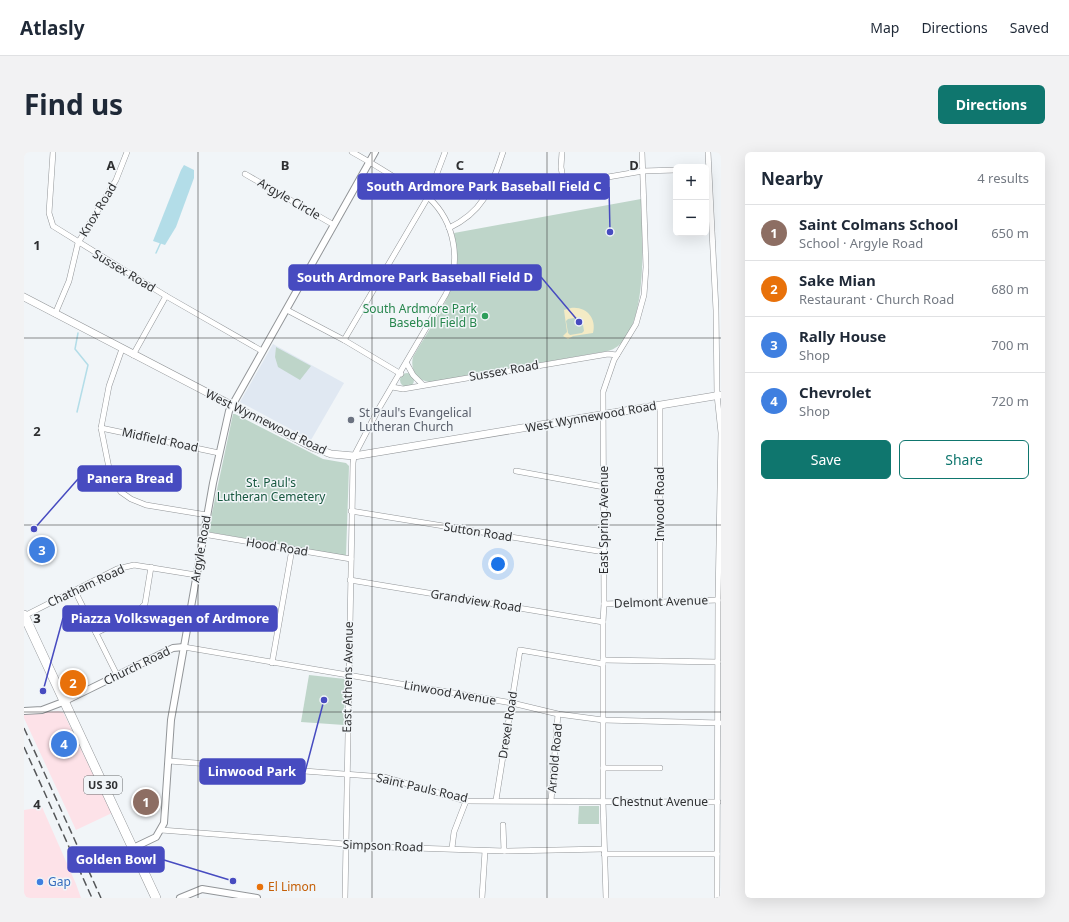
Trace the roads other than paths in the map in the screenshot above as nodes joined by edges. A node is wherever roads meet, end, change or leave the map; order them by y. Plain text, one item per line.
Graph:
1 (53, 152) edge
2 (127, 152) edge
3 (352, 152) edge
4 (375, 152) edge
5 (445, 152) edge
6 (504, 152) edge
7 (562, 152) edge
8 (642, 152) edge
9 (708, 152) edge
10 (370, 162) junction
11 (707, 164) edge
12 (673, 170) edge
13 (643, 171) junction
14 (245, 174) dead end
15 (564, 185) junction
16 (490, 190) junction
17 (709, 194) edge
18 (428, 198) junction
19 (334, 225) junction
20 (449, 228) junction
21 (78, 242) junction
22 (166, 296) junction
23 (24, 297) edge
24 (287, 310) junction
25 (718, 310) edge
26 (55, 314) junction
27 (344, 340) junction
28 (122, 349) junction
29 (262, 351) junction
30 (133, 355) junction
31 (617, 355) junction
32 (407, 364) junction
33 (401, 374) junction
34 (423, 385) junction
35 (392, 387) junction
36 (719, 395) edge
37 (660, 405) junction
38 (231, 406) junction
39 (603, 416) junction
40 (102, 428) junction
41 (219, 453) junction
42 (354, 456) junction
43 (516, 471) dead end
44 (604, 487) junction
45 (720, 500) edge
46 (351, 512) junction
47 (207, 515) junction
48 (203, 534) junction
49 (292, 550) junction
50 (604, 552) junction
51 (351, 559) junction
52 (151, 567) junction
53 (196, 575) junction
54 (350, 580) junction
55 (75, 591) junction
56 (718, 600) junction
57 (660, 603) junction
58 (604, 604) junction
59 (719, 613) edge
60 (24, 616) edge
61 (603, 622) junction
62 (96, 633) junction
63 (184, 647) junction
64 (603, 662) junction
65 (718, 662) junction
66 (272, 663) junction
67 (117, 675) junction
68 (348, 676) junction
69 (63, 702) junction
70 (512, 703) junction
71 (24, 711) edge
72 (558, 714) junction
73 (603, 720) junction
74 (719, 723) edge
75 (169, 761) junction
76 (603, 768) junction
77 (660, 768) dead end
78 (347, 775) junction
79 (466, 800) junction
80 (496, 800) junction
81 (551, 801) junction
82 (603, 802) junction
83 (718, 802) junction
84 (503, 825) dead end
85 (161, 830) junction
86 (720, 830) edge
87 (346, 845) junction
88 (133, 848) junction
89 (452, 848) junction
90 (485, 851) junction
91 (504, 851) junction
92 (604, 852) junction
93 (717, 854) junction
94 (221, 895) edge
95 (156, 898) edge
96 (180, 898) edge
97 (257, 898) edge
98 (345, 898) edge
99 (482, 898) edge
100 (606, 898) edge
101 (717, 898) edge

1 - 21 street, Sussex Road
2 - 21 street, Knox Road
3 - 10 street
4 - 10 street, Argyle Road
5 - 18 street
6 - 16 street
7 - 15 street
8 - 13 street, East Spring Avenue
9 - 11 street
10 - 18 street
10 - 19 street, Argyle Road
12 - 13 street
13 - 15 street
13 - 31 street, East Spring Avenue
14 - 19 street, Argyle Circle
15 - 16 street
16 - 20 street
17 - 25 street
18 - 20 street
18 - 27 street
19 - 24 street, Argyle Road
20 - 32 street
21 - 22 street, Sussex Road
21 - 26 street, Knox Road
22 - 29 street, Sussex Road
22 - 30 street
23 - 26 main road, West Wynnewood Road
24 - 27 street
24 - 29 street, Argyle Road
25 - 36 street
26 - 28 main road, West Wynnewood Road
27 - 33 street
28 - 30 main road, West Wynnewood Road
28 - 40 street
29 - 38 street, Argyle Road
30 - 38 main road, West Wynnewood Road
31 - 34 street, Sussex Road
31 - 39 street, East Spring Avenue
32 - 33 street
32 - 34 street
33 - 35 street
34 - 35 street, Sussex Road
35 - 42 street
36 - 37 main road, West Wynnewood Road
36 - 45 street
37 - 39 main road, West Wynnewood Road
37 - 57 street, Inwood Road
38 - 41 street, Argyle Road
38 - 42 main road, West Wynnewood Road
39 - 42 main road, West Wynnewood Road
39 - 44 street, East Spring Avenue
40 - 41 street, Midfield Road
40 - 47 street
41 - 47 street, Argyle Road
42 - 46 street, East Athens Avenue
43 - 44 street
44 - 50 street, East Spring Avenue
45 - 56 street
46 - 50 street, Sutton Road
46 - 51 street, East Athens Avenue
47 - 48 street, Argyle Road
48 - 49 street, Hood Road
48 - 53 street, Argyle Road
49 - 51 street, Hood Road
49 - 66 street
50 - 58 street, East Spring Avenue
51 - 54 street, East Athens Avenue
52 - 53 street, Chatham Road
52 - 55 street, Chatham Road
52 - 62 street
53 - 63 street, Argyle Road
54 - 61 street, Grandview Road
54 - 68 street, East Athens Avenue
55 - 60 street, Chatham Road
55 - 62 street
56 - 57 street, Delmont Avenue
56 - 59 street
57 - 58 street, Delmont Avenue
58 - 61 street, East Spring Avenue
59 - 65 street
60 - 69 highway, US 30
61 - 64 street, East Spring Avenue
62 - 67 street
63 - 66 street, Linwood Avenue
63 - 67 street, Church Road
63 - 75 street, Argyle Road
64 - 65 street
64 - 70 street, Drexel Road
64 - 73 street, East Spring Avenue
65 - 74 street
66 - 68 street, Linwood Avenue
67 - 69 street, Church Road
68 - 70 street, Linwood Avenue
68 - 78 street, East Athens Avenue
69 - 71 street, Church Road
69 - 88 highway, US 30
70 - 72 street, Linwood Avenue
70 - 80 street, Drexel Road
72 - 73 street, Linwood Avenue
72 - 81 street, Arnold Road
73 - 74 street, Linwood Avenue
73 - 76 street, East Spring Avenue
74 - 83 street
75 - 78 street, Saint Pauls Road
75 - 85 street, Argyle Road
76 - 77 street
76 - 82 street, East Spring Avenue
78 - 79 street, Saint Pauls Road
78 - 87 street, East Athens Avenue
79 - 80 street, Saint Pauls Road
79 - 89 street
80 - 81 street, Saint Pauls Road
81 - 82 street, Saint Pauls Road
82 - 83 street, Chestnut Avenue
82 - 92 street, East Spring Avenue
83 - 86 street
84 - 91 street
85 - 87 street, Simpson Road
85 - 88 street
86 - 93 street
87 - 89 street, Simpson Road
87 - 98 street, East Athens Avenue
88 - 95 highway, US 30
89 - 90 street, Simpson Road
90 - 91 street, Simpson Road
90 - 99 street
91 - 92 street, Simpson Road
92 - 93 street, Simpson Road
92 - 100 street, East Spring Avenue
93 - 101 street
94 - 96 street
94 - 97 street

